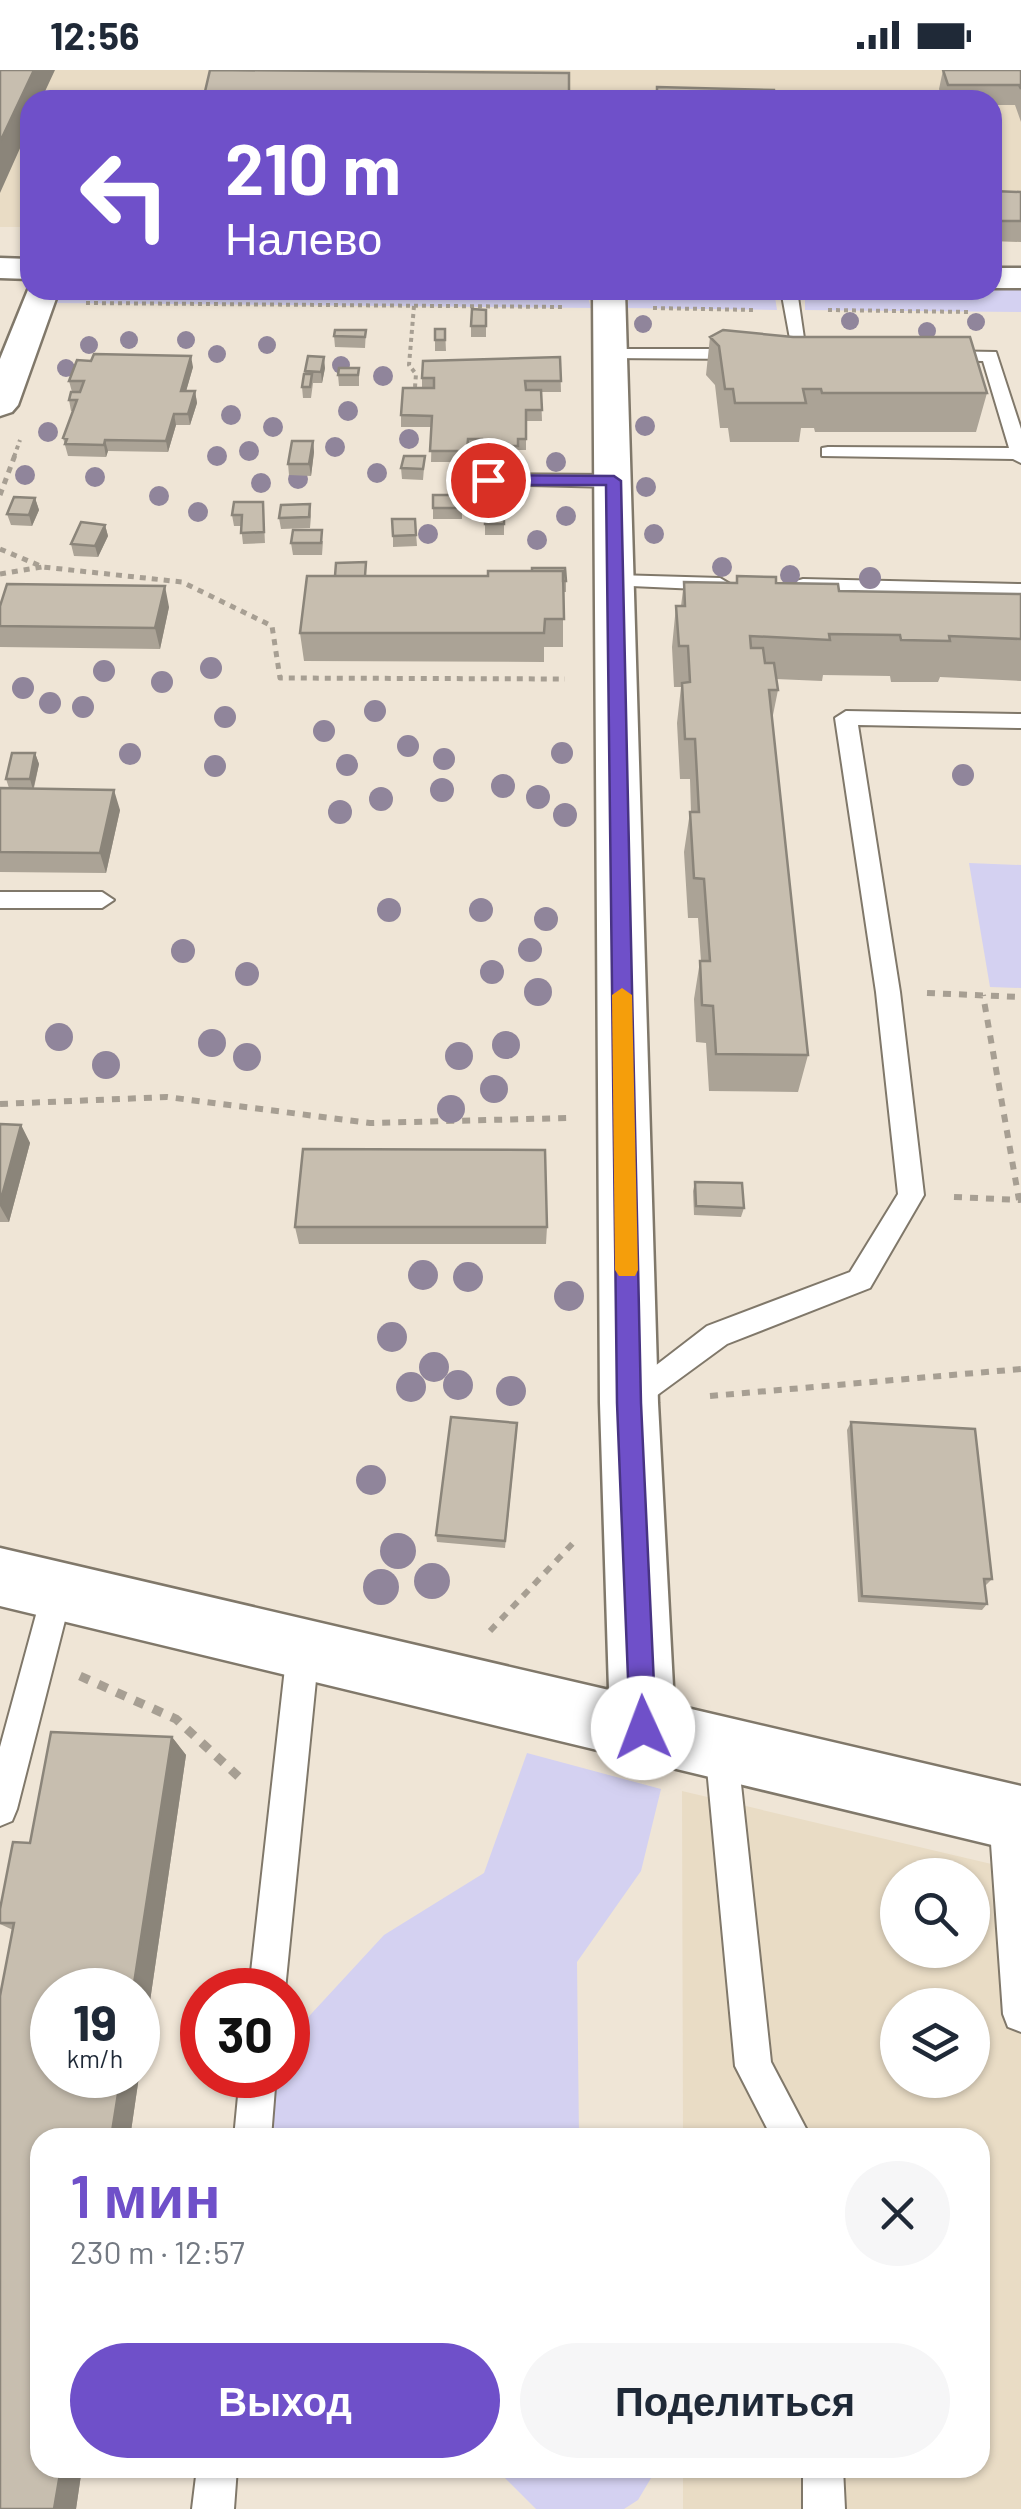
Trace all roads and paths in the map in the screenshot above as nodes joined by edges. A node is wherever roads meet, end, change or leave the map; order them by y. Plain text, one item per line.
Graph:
1 (55, 300) edge
2 (200, 300) edge
3 (565, 300) edge
4 (590, 300) edge
5 (789, 300) edge
6 (414, 306) junction
7 (611, 354) junction
8 (914, 356) edge
9 (415, 387) edge
10 (0, 404) edge
11 (828, 452) dead end
12 (1020, 456) edge
13 (488, 480) dead end
14 (614, 481) junction
15 (0, 549) edge
16 (43, 567) junction
17 (0, 574) edge
18 (616, 581) junction
19 (751, 584) edge
20 (790, 585) edge
21 (1021, 590) edge
22 (569, 678) dead end
23 (1021, 720) edge
24 (0, 900) edge
25 (102, 900) dead end
26 (888, 992) junction
27 (982, 995) junction
28 (1021, 997) edge
29 (0, 1104) edge
30 (575, 1118) dead end
31 (911, 1195) junction
32 (1021, 1369) edge
33 (629, 1403) junction
34 (576, 1540) dead end
35 (29, 1583) edge
36 (484, 1637) dead end
37 (303, 1650) junction
38 (40, 1658) junction
39 (643, 1728) junction
40 (721, 1746) junction
41 (0, 1808) edge
42 (1014, 1817) edge
43 (286, 1820) junction
44 (270, 1968) edge
45 (1021, 2014) edge
46 (256, 2098) edge
47 (253, 2128) edge
48 (788, 2128) edge
49 (216, 2478) edge
50 (823, 2478) edge
51 (213, 2509) edge
52 (824, 2509) edge

1 - 10 street
2 - 6 path
3 - 6 path
4 - 7 street
5 - 7 lane
6 - 9 path
7 - 14 street
8 - 12 lane
11 - 12 lane
13 - 14 lane
14 - 18 street
15 - 16 path
16 - 17 path
16 - 22 path
18 - 19 lane
18 - 33 street
20 - 21 lane
23 - 26 lane
24 - 25 lane
26 - 27 path
26 - 31 lane
27 - 28 path
27 - 31 path
29 - 30 path
31 - 33 lane
32 - 33 path
33 - 39 street
34 - 36 path
35 - 37 street
35 - 38 lane
37 - 39 street
37 - 43 lane
38 - 41 lane
38 - 43 path
39 - 40 street
40 - 42 street
40 - 48 lane
42 - 45 lane
43 - 44 lane
46 - 47 lane
49 - 51 lane
50 - 52 lane

